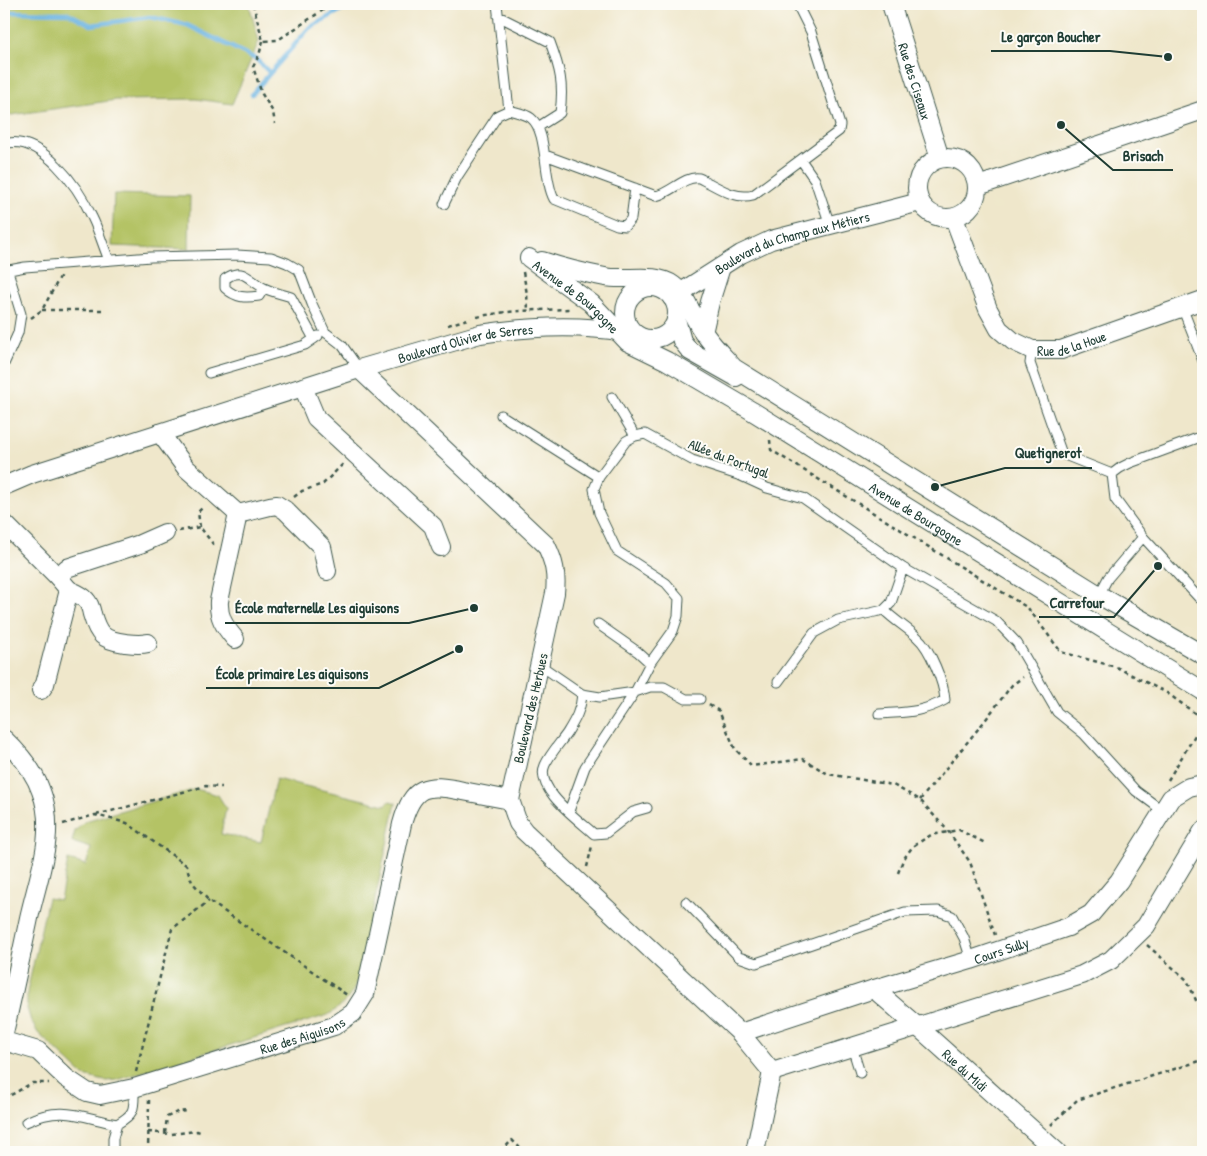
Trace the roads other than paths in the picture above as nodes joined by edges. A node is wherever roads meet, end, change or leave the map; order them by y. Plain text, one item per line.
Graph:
1 (497, 4) edge
2 (797, 4) edge
3 (891, 4) edge
4 (498, 16) junction
5 (509, 110) junction
6 (1203, 110) edge
7 (538, 127) junction
8 (4, 144) edge
9 (545, 155) junction
10 (940, 158) junction
11 (801, 160) junction
12 (978, 186) junction
13 (635, 188) junction
14 (920, 202) junction
15 (444, 204) dead end
16 (954, 218) junction
17 (830, 225) junction
18 (109, 260) junction
19 (721, 267) junction
20 (6, 271) edge
21 (264, 288) dead end
22 (676, 295) junction
23 (1203, 300) edge
24 (1182, 307) junction
25 (625, 310) junction
26 (676, 319) junction
27 (611, 328) junction
28 (325, 332) junction
29 (703, 333) junction
30 (640, 336) junction
31 (314, 339) junction
32 (1032, 350) junction
33 (1203, 361) edge
34 (4, 364) edge
35 (359, 370) junction
36 (209, 373) dead end
37 (303, 387) junction
38 (612, 397) dead end
39 (501, 415) dead end
40 (160, 433) junction
41 (635, 436) junction
42 (1203, 436) edge
43 (1112, 474) junction
44 (600, 477) junction
45 (4, 486) edge
46 (238, 514) junction
47 (4, 523) edge
48 (165, 533) road end
49 (1143, 536) junction
50 (441, 546) dead end
51 (903, 568) junction
52 (327, 571) dead end
53 (64, 584) junction
54 (1099, 595) junction
55 (1203, 600) edge
56 (884, 610) junction
57 (598, 624) dead end
58 (235, 639) dead end
59 (148, 643) dead end
60 (1203, 655) edge
61 (650, 663) junction
62 (1203, 663) edge
63 (540, 665) junction
64 (778, 682) dead end
65 (1203, 682) edge
66 (41, 690) dead end
67 (1203, 691) edge
68 (635, 692) junction
69 (582, 694) junction
70 (700, 699) road end
71 (879, 714) dead end
72 (4, 739) edge
73 (1203, 784) edge
74 (510, 800) junction
75 (647, 808) dead end
76 (569, 811) junction
77 (1163, 811) junction
78 (1203, 831) edge
79 (686, 902) dead end
80 (971, 960) junction
81 (874, 989) junction
82 (918, 1027) junction
83 (4, 1033) edge
84 (740, 1033) junction
85 (4, 1041) edge
86 (852, 1047) junction
87 (772, 1072) junction
88 (860, 1073) dead end
89 (142, 1086) junction
90 (26, 1122) dead end
91 (117, 1124) junction
92 (113, 1152) edge
93 (755, 1152) edge
94 (1057, 1152) edge

1 - 4 lane
2 - 11 lane
3 - 10 street, Rue des Ciseaux
4 - 5 lane
4 - 7 lane
5 - 7 lane
5 - 15 lane
6 - 12 street
7 - 9 lane
8 - 18 lane
9 - 13 lane
9 - 13 lane
10 - 12 street
10 - 14 street
11 - 13 lane
11 - 17 lane
12 - 16 street
14 - 16 street
14 - 17 street, Boulevard du Champ aux Métiers
16 - 32 street, Rue de la Houe
17 - 19 street, Boulevard du Champ aux Métiers
18 - 20 lane
18 - 28 lane
19 - 22 street, Boulevard du Champ aux Métiers
19 - 29 street
20 - 34 lane
21 - 31 lane
22 - 25 street
22 - 26 street
22 - 27 street, Avenue de Bourgogne
22 - 29 street, Avenue de Bourgogne
23 - 24 street, Rue de la Houe
24 - 32 street, Rue de la Houe
24 - 33 lane
25 - 27 street
25 - 30 street
26 - 30 street
26 - 62 street, Avenue de Bourgogne
27 - 30 street, Boulevard Olivier de Serres
27 - 35 street, Boulevard Olivier de Serres
27 - 67 street, Avenue de Bourgogne
28 - 31 lane
28 - 35 lane
29 - 54 street, Avenue de Bourgogne
30 - 65 street, Avenue de Bourgogne
31 - 36 lane
32 - 43 lane
35 - 37 street, Boulevard Olivier de Serres
35 - 63 street, Boulevard des Herbues
37 - 40 street, Boulevard Olivier de Serres
37 - 50 street
38 - 41 lane
39 - 44 lane
40 - 45 street, Boulevard Olivier de Serres
40 - 46 street
41 - 44 lane
41 - 51 lane, Allée du Portugal
42 - 43 lane
43 - 49 lane
44 - 61 lane
46 - 52 street
46 - 58 street
47 - 53 street
48 - 53 street
49 - 54 lane
49 - 55 lane
51 - 56 lane
51 - 77 lane, Allée du Portugal
53 - 59 street
53 - 66 street
54 - 60 street, Avenue de Bourgogne
56 - 64 lane
56 - 71 lane
57 - 61 lane
61 - 68 lane
63 - 69 lane
63 - 74 street, Boulevard des Herbues
68 - 69 lane
68 - 70 lane
68 - 76 lane
69 - 76 lane
72 - 83 street
73 - 77 street, Cours Sully
74 - 84 street
74 - 89 street, Rue des Aiguisons
75 - 76 lane
77 - 80 street, Cours Sully
78 - 82 street
79 - 80 lane
80 - 81 street, Cours Sully
81 - 82 street, Rue du Midi
81 - 84 street, Cours Sully
82 - 86 street
82 - 94 street, Rue du Midi
84 - 87 street
85 - 89 street, Rue des Aiguisons
86 - 87 street
86 - 88 lane
87 - 93 street
89 - 91 lane
90 - 91 lane
91 - 92 lane

